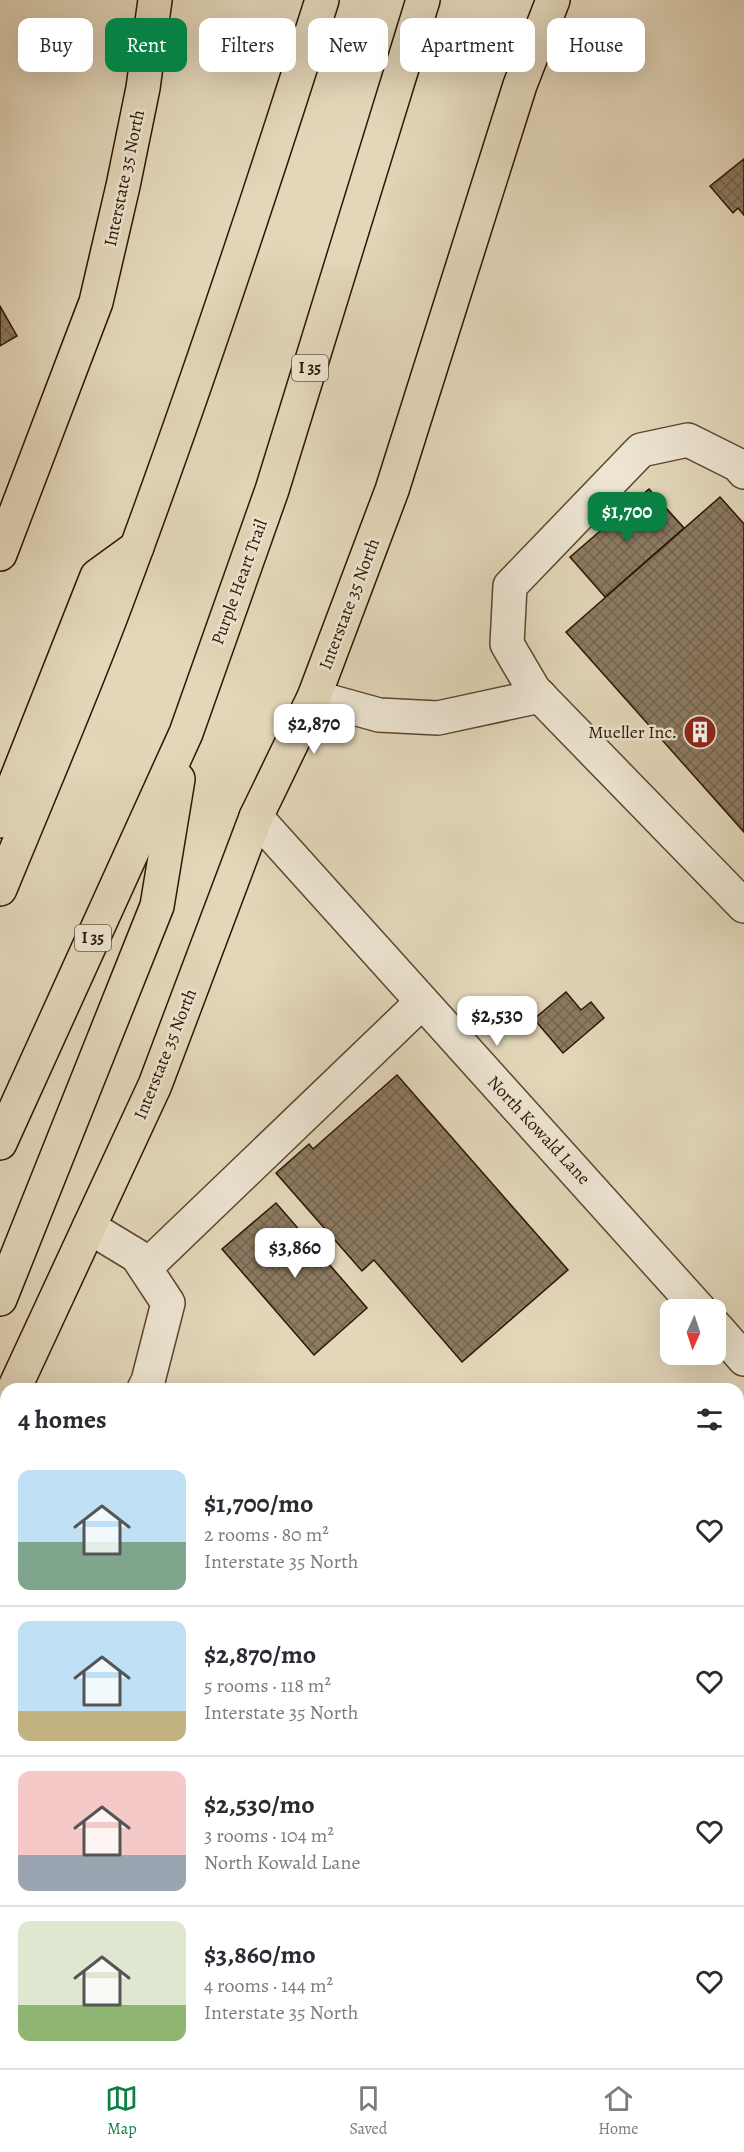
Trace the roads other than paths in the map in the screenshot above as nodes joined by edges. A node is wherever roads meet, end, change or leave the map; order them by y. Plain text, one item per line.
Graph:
1 (155, 0) edge
2 (322, 0) edge
3 (423, 0) edge
4 (553, 0) edge
5 (744, 472) edge
6 (4, 530) edge
7 (137, 547) junction
8 (540, 696) junction
9 (314, 697) junction
10 (186, 733) junction
11 (256, 817) junction
12 (0, 820) edge
13 (0, 889) edge
14 (744, 906) edge
15 (421, 1002) junction
16 (0, 1143) edge
17 (89, 1227) junction
18 (146, 1267) junction
19 (0, 1299) edge
20 (690, 1299) edge
21 (726, 1338) edge
22 (744, 1359) edge
23 (17, 1383) edge
24 (147, 1383) edge

1 - 6 main road, Interstate 35 North
2 - 7 main road
3 - 10 main road, Purple Heart Trail / I 35
4 - 9 main road, Interstate 35 North
5 - 8 street
7 - 12 main road
7 - 13 main road
8 - 9 street
8 - 14 street
9 - 11 main road, Interstate 35 North
10 - 16 main road, Purple Heart Trail / I 35
10 - 19 main road
11 - 15 street, North Kowald Lane
11 - 17 main road, Interstate 35 North
15 - 18 street
15 - 20 street, North Kowald Lane
17 - 18 street
17 - 23 main road, Interstate 35 North
18 - 24 street
21 - 22 street

